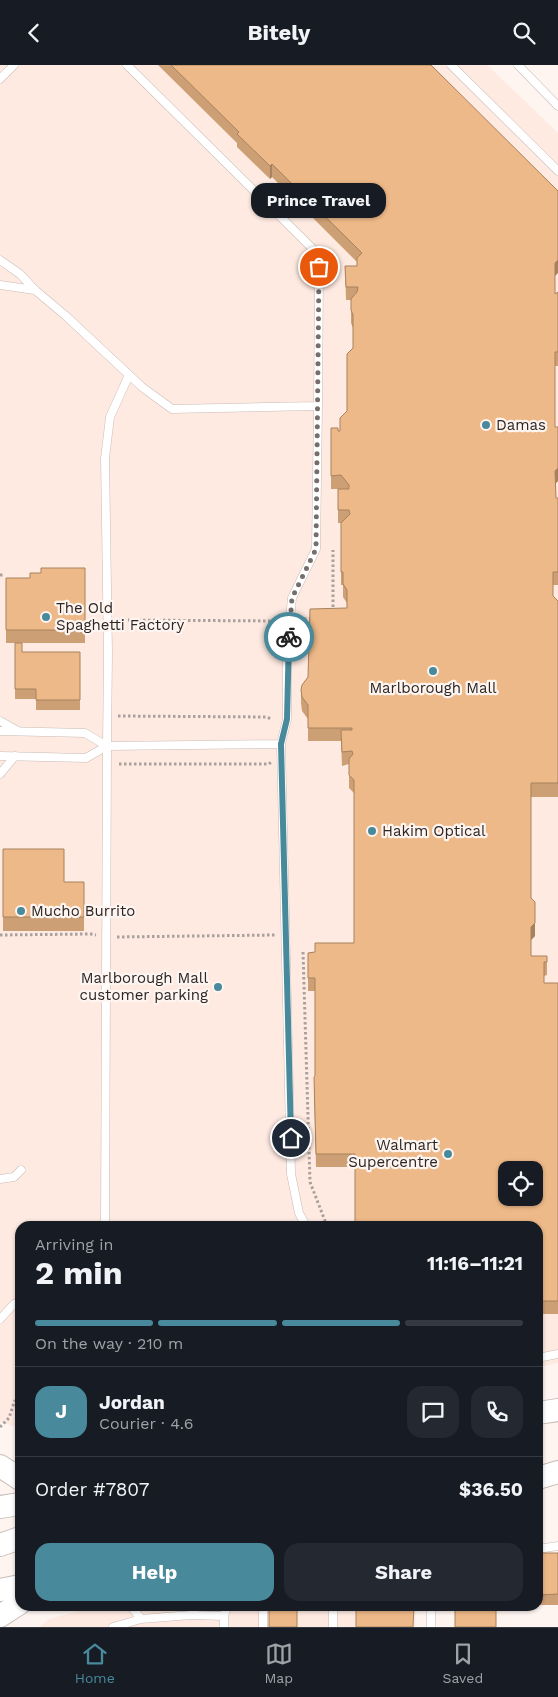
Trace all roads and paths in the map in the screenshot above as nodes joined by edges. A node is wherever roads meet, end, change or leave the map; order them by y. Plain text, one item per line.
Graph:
1 (14, 65) edge
2 (127, 65) edge
3 (451, 65) edge
4 (518, 65) edge
5 (0, 79) edge
6 (558, 106) edge
7 (558, 171) edge
8 (0, 260) edge
9 (0, 285) edge
10 (35, 290) junction
11 (129, 375) junction
12 (318, 406) junction
13 (333, 550) dead end
14 (333, 617) edge
15 (313, 618) edge
16 (304, 619) dead end
17 (115, 620) dead end
18 (279, 621) dead end
19 (117, 716) dead end
20 (271, 719) dead end
21 (0, 721) edge
22 (0, 731) edge
23 (19, 732) junction
24 (281, 744) junction
25 (107, 746) junction
26 (0, 756) edge
27 (15, 756) junction
28 (272, 761) dead end
29 (119, 764) dead end
30 (0, 774) edge
31 (0, 935) edge
32 (286, 935) junction
33 (106, 937) junction
34 (303, 952) dead end
35 (20, 1170) dead end
36 (0, 1179) edge
37 (105, 1221) edge
38 (303, 1221) edge
39 (325, 1221) edge
40 (15, 1306) edge
41 (0, 1319) edge
42 (558, 1354) edge
43 (543, 1357) edge
44 (15, 1400) dead end
45 (558, 1410) edge
46 (543, 1412) edge
47 (0, 1427) edge
48 (0, 1466) edge
49 (558, 1472) edge
50 (15, 1476) edge
51 (543, 1476) edge
52 (558, 1487) edge
53 (543, 1490) edge
54 (15, 1505) edge
55 (0, 1507) edge
56 (15, 1540) edge
57 (0, 1545) edge
58 (558, 1547) edge
59 (543, 1548) edge
60 (15, 1587) edge
61 (0, 1590) edge
62 (15, 1606) edge
63 (135, 1611) edge
64 (193, 1611) edge
65 (226, 1611) edge
66 (263, 1611) edge
67 (333, 1611) edge
68 (431, 1611) edge
69 (191, 1615) junction
70 (0, 1616) edge
71 (224, 1616) junction
72 (141, 1619) junction
73 (113, 1627) edge
74 (224, 1627) edge
75 (263, 1627) edge
76 (333, 1627) edge
77 (431, 1627) edge

1 - 5 lane
2 - 12 lane
3 - 7 lane
4 - 6 lane
8 - 10 lane
9 - 10 lane
10 - 11 lane
11 - 12 lane
11 - 25 lane
12 - 24 lane
13 - 14 path
15 - 16 path
17 - 18 path
19 - 20 path
21 - 23 lane
22 - 23 lane
23 - 25 lane
24 - 25 lane
24 - 32 lane
25 - 27 lane
25 - 33 lane
26 - 27 lane
27 - 30 lane
28 - 29 path
31 - 33 path
32 - 33 path
32 - 38 lane
33 - 37 lane
34 - 39 path
35 - 36 lane
40 - 41 lane
42 - 43 lane
44 - 47 path
45 - 46 main road
48 - 50 main road
49 - 51 main road
52 - 53 main road
54 - 55 main road
56 - 57 main road
58 - 59 lane
60 - 61 main road
62 - 70 main road
63 - 72 lane
64 - 69 lane
65 - 71 lane
66 - 75 lane
67 - 76 lane
68 - 77 lane
69 - 71 lane
69 - 72 lane
71 - 74 lane
72 - 73 lane

